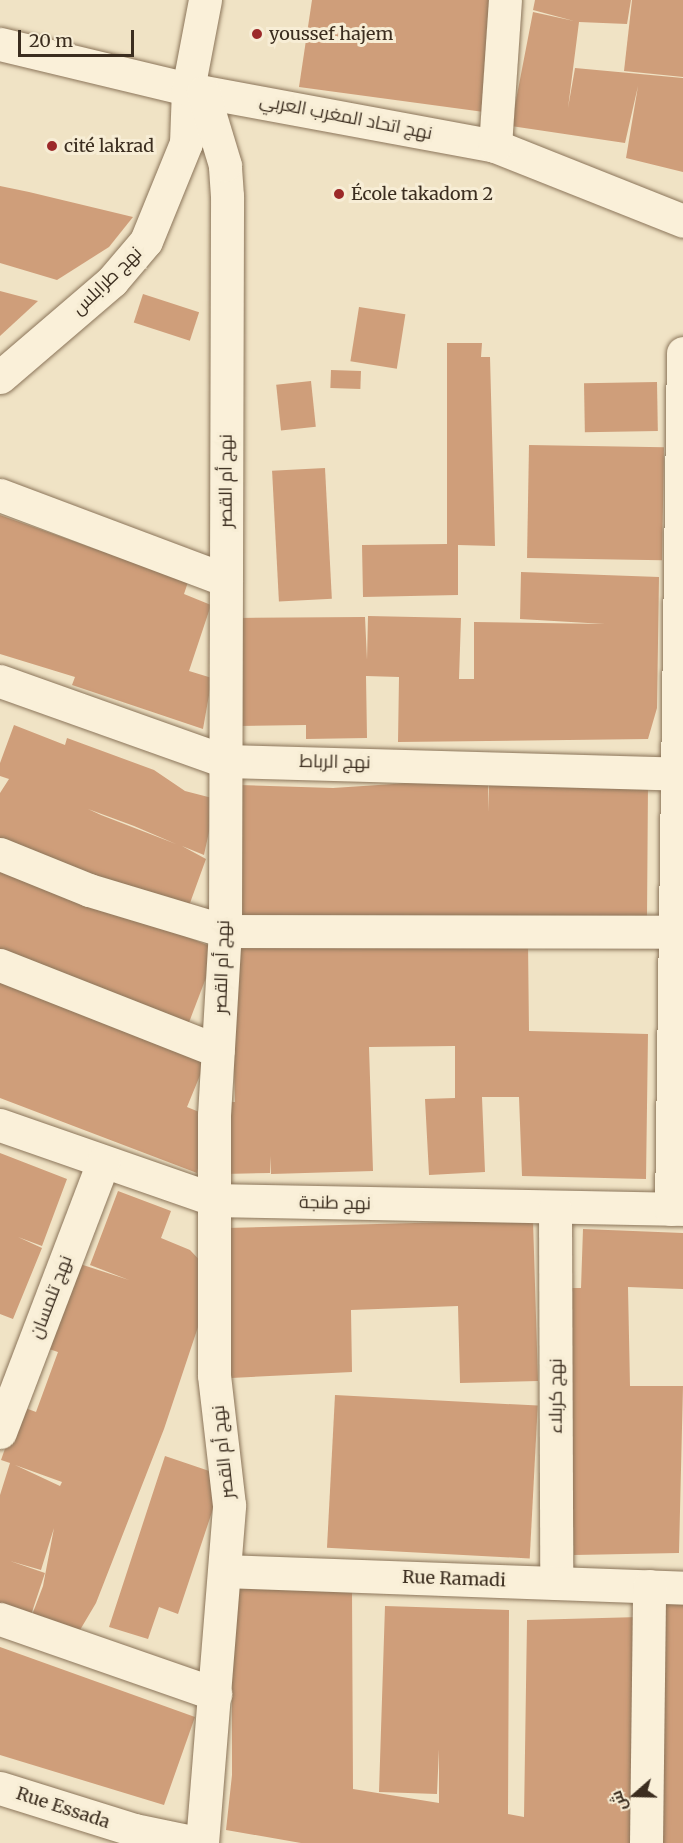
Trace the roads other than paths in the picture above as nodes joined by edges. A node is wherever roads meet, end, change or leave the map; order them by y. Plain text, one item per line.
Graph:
1 (205, 0) edge
2 (505, 0) edge
3 (0, 44) edge
4 (195, 91) junction
5 (495, 146) junction
6 (683, 221) edge
7 (683, 353) edge
8 (0, 377) edge
9 (0, 495) edge
10 (226, 580) junction
11 (0, 682) edge
12 (225, 761) junction
13 (680, 774) edge
14 (0, 854) edge
15 (225, 931) junction
16 (675, 932) junction
17 (0, 965) edge
18 (218, 1051) junction
19 (0, 1125) edge
20 (103, 1162) junction
21 (215, 1200) junction
22 (555, 1209) junction
23 (677, 1209) edge
24 (0, 1432) edge
25 (226, 1571) junction
26 (556, 1583) junction
27 (649, 1586) junction
28 (683, 1587) edge
29 (0, 1618) edge
30 (215, 1694) junction
31 (0, 1788) edge
32 (131, 1837) edge
33 (197, 1843) edge
34 (202, 1843) edge
35 (646, 1843) edge

1 - 4 street, نهج طرابلس
2 - 5 street
3 - 4 street, نهج اتحاد المغرب العربي
4 - 5 street, نهج اتحاد المغرب العربي
4 - 8 street, نهج طرابلس
4 - 10 street, نهج أم القصر
5 - 6 street, نهج اتحاد المغرب العربي
7 - 13 street
9 - 10 street
10 - 12 street, نهج أم القصر
11 - 12 street, نهج الرباط
12 - 13 street, نهج الرباط
12 - 15 street, نهج أم القصر
13 - 16 street
14 - 15 street
15 - 16 street
15 - 18 street, نهج أم القصر
16 - 23 street
17 - 18 street
18 - 21 street, نهج أم القصر
19 - 20 street, نهج طنجة
20 - 21 street, نهج طنجة
20 - 24 street, نهج تلمسان
21 - 22 street, نهج طنجة
21 - 25 street, نهج أم القصر
22 - 23 street, نهج طنجة
22 - 26 street, نهج كربلاء
25 - 26 street, Rue Ramadi
25 - 30 street, نهج أم القصر
26 - 27 street, Rue Ramadi
27 - 28 street, Rue Ramadi
27 - 35 street
29 - 30 street
30 - 34 street, نهج أم القصر
31 - 32 street, Rue Essada
32 - 33 street, Rue Essada

